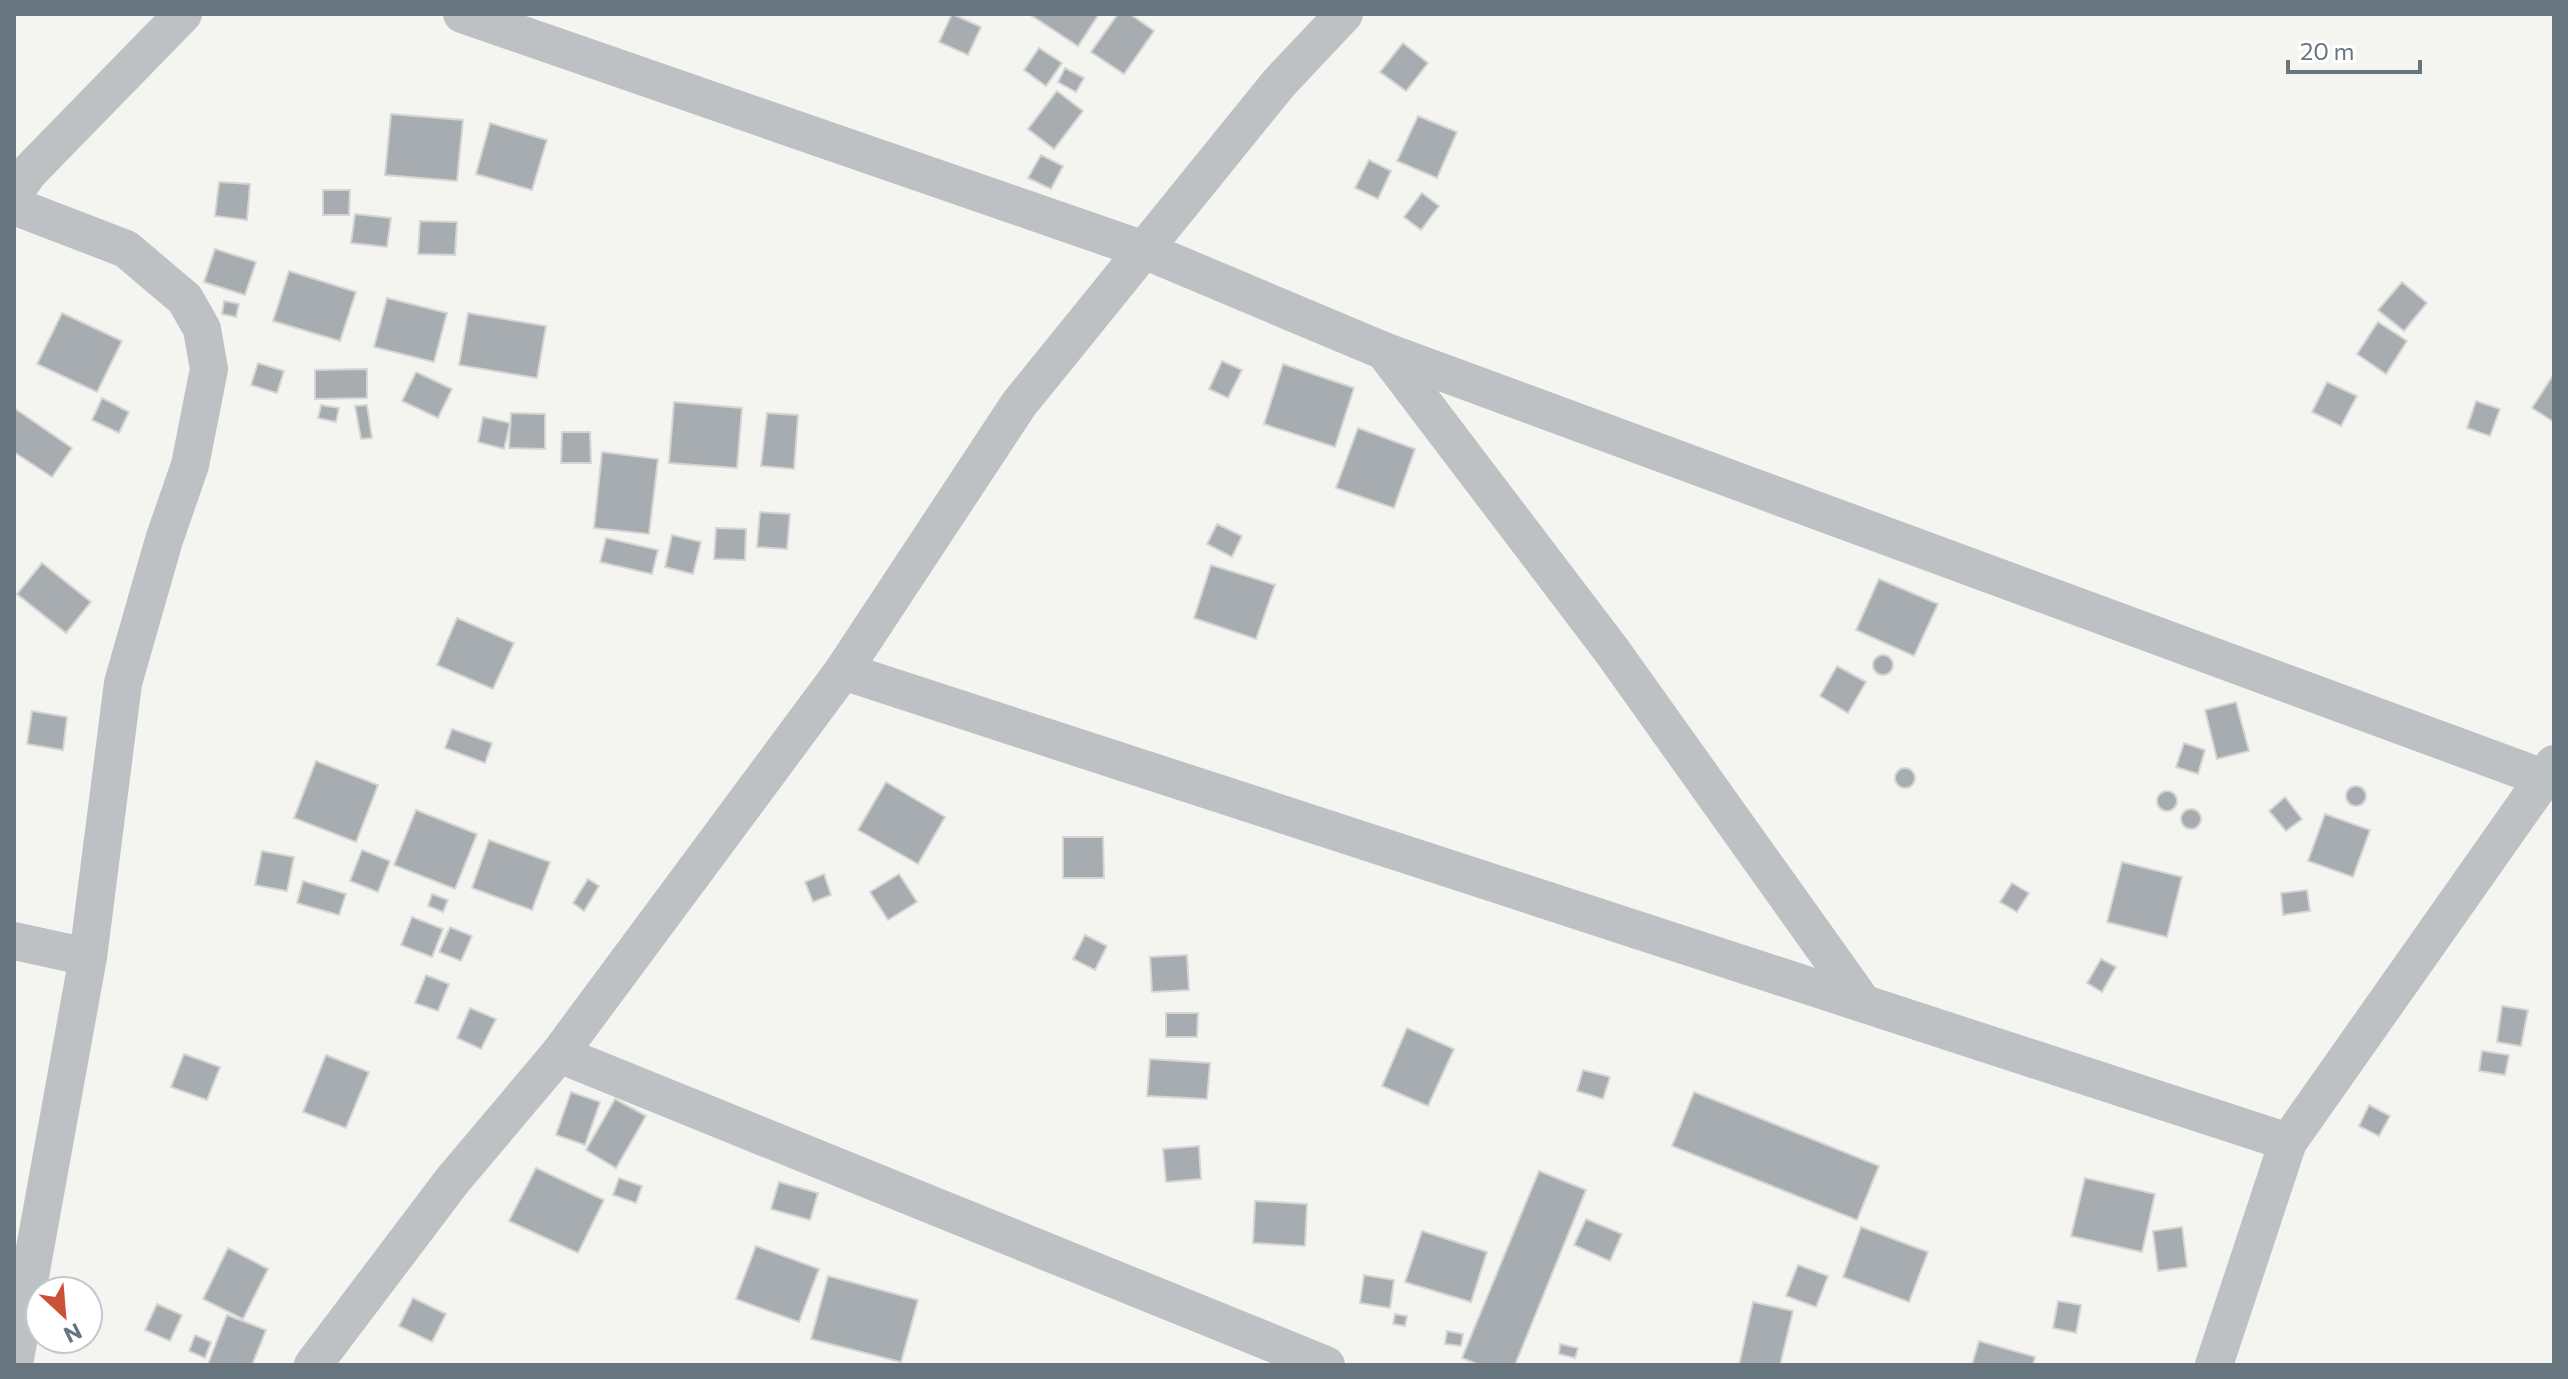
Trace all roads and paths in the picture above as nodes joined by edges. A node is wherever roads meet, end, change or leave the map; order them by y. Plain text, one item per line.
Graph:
1 (183, 14) edge
2 (462, 14) edge
3 (1344, 14) edge
4 (14, 193) edge
5 (14, 206) edge
6 (1144, 250) junction
7 (1384, 351) junction
8 (843, 671) junction
9 (2551, 775) edge
10 (14, 941) edge
11 (88, 957) junction
12 (1863, 1003) junction
13 (559, 1054) junction
14 (2288, 1142) junction
15 (14, 1364) edge
16 (313, 1365) edge
17 (1326, 1365) edge
18 (2214, 1365) edge

1 - 4 street
2 - 6 street
3 - 6 street
5 - 11 street
6 - 7 street
6 - 8 street
7 - 9 street
7 - 12 street
8 - 12 street
8 - 13 street
9 - 14 street
10 - 11 street
11 - 15 street
12 - 14 street
13 - 16 street
13 - 17 street
14 - 18 street

